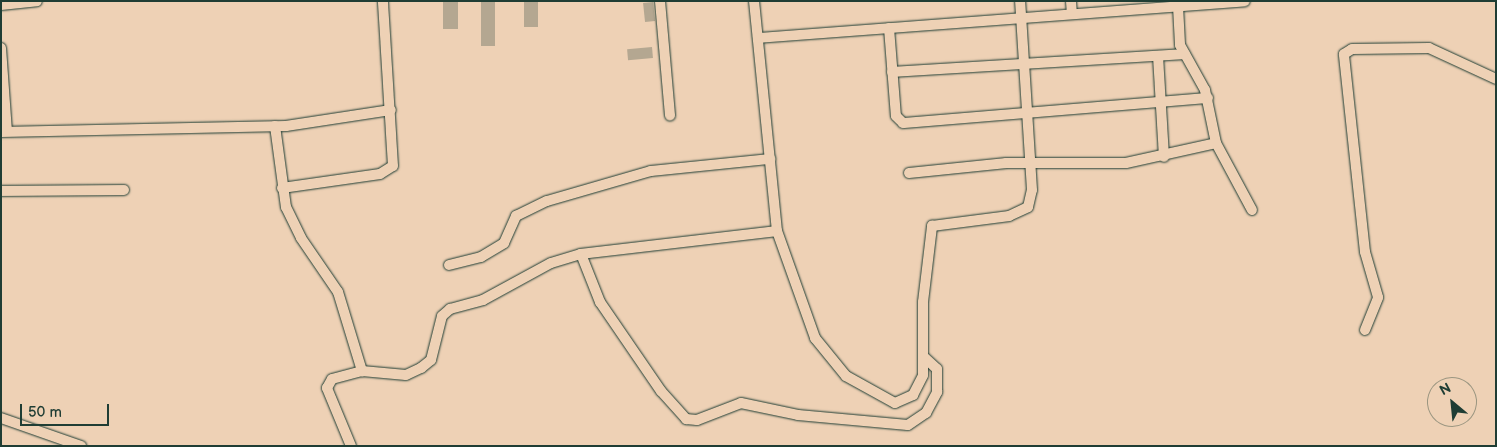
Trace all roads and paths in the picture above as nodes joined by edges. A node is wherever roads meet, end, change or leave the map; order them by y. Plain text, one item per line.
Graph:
1 (37, 1) edge
2 (383, 1) edge
3 (660, 1) edge
4 (754, 1) edge
5 (1020, 1) edge
6 (1071, 1) edge
7 (1245, 1) edge
8 (2, 3) edge
9 (1178, 6) junction
10 (1072, 14) junction
11 (1021, 18) junction
12 (889, 28) junction
13 (758, 38) junction
14 (1, 48) edge
15 (1184, 54) junction
16 (1158, 56) junction
17 (1024, 62) junction
18 (892, 72) junction
19 (1496, 79) edge
20 (1208, 98) junction
21 (1161, 101) junction
22 (392, 110) junction
23 (1027, 112) junction
24 (670, 116) dead end
25 (275, 126) junction
26 (4, 132) edge
27 (1216, 143) junction
28 (1164, 157) junction
29 (770, 159) junction
30 (1030, 163) junction
31 (909, 173) dead end
32 (282, 188) junction
33 (124, 190) dead end
34 (1, 191) edge
35 (1252, 210) dead end
36 (777, 231) junction
37 (582, 254) junction
38 (449, 265) dead end
39 (1365, 330) dead end
40 (923, 356) junction
41 (362, 371) junction
42 (1, 418) edge
43 (81, 446) edge
44 (351, 446) edge

1 - 8 street
2 - 22 street
3 - 24 street
4 - 13 street
5 - 11 street
6 - 10 street
7 - 9 street
9 - 10 street
9 - 15 street
10 - 11 street
11 - 12 street
11 - 17 street
12 - 13 street
12 - 18 street
13 - 29 street
14 - 26 street
15 - 16 street
15 - 20 street
16 - 17 street
16 - 21 street
17 - 18 street
17 - 23 street
18 - 23 street
19 - 39 street
20 - 21 street
20 - 27 street
21 - 23 street
21 - 28 street
22 - 25 street
22 - 32 street
23 - 30 street
25 - 26 street
25 - 32 street
27 - 28 street
27 - 35 street
28 - 30 street
29 - 36 street
29 - 38 street
30 - 31 street
30 - 40 street
32 - 41 street
33 - 34 street
36 - 37 street
36 - 40 street
37 - 40 street
37 - 41 street
41 - 44 street
42 - 43 street

